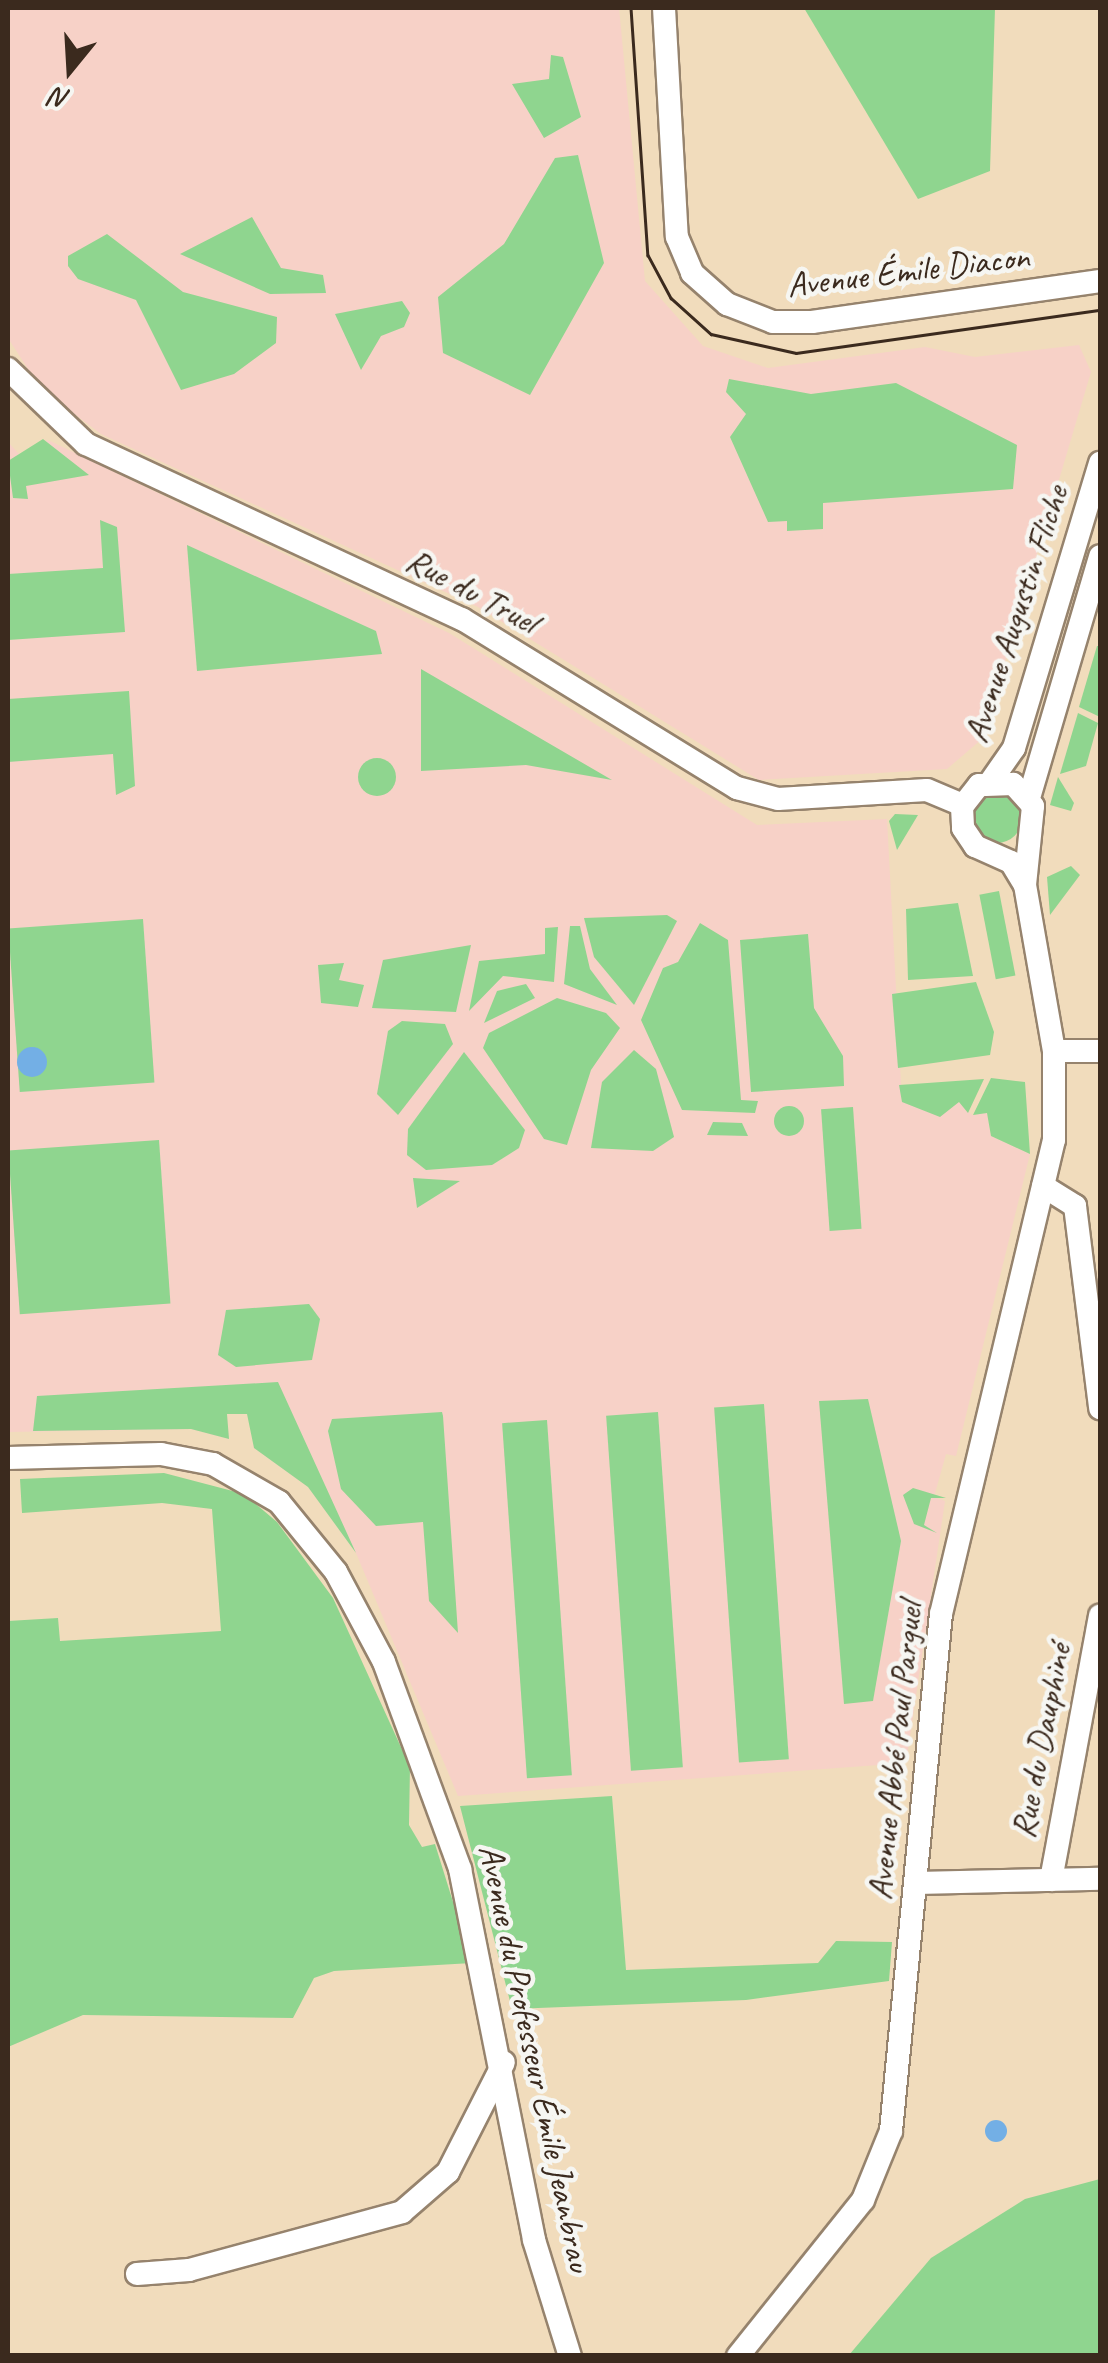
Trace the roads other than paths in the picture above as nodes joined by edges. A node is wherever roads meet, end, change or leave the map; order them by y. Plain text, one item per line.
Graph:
1 (664, 8) edge
2 (1100, 281) edge
3 (8, 369) edge
4 (1100, 463) edge
5 (1100, 556) edge
6 (985, 783) junction
7 (928, 790) junction
8 (1029, 798) junction
9 (963, 805) junction
10 (1026, 841) junction
11 (999, 854) junction
12 (1024, 885) junction
13 (1054, 1051) junction
14 (1100, 1051) edge
15 (1043, 1186) junction
16 (1077, 1214) junction
17 (1100, 1220) edge
18 (1096, 1333) edge
19 (1100, 1408) edge
20 (8, 1458) edge
21 (1100, 1616) edge
22 (1090, 1733) edge
23 (1100, 1879) edge
24 (1051, 1880) junction
25 (917, 1883) junction
26 (504, 2062) junction
27 (137, 2274) dead end
28 (570, 2356) edge
29 (738, 2356) edge

1 - 2 street, Avenue Émile Diacon
3 - 7 street, Rue du Truel
4 - 6 street, Avenue Augustin Fliche
5 - 8 street, Avenue Augustin Fliche
6 - 7 street, Rue du Truel
6 - 8 street
6 - 9 street
7 - 9 street, Rue du Truel
8 - 10 street
9 - 11 street
10 - 11 street
10 - 12 street, Avenue Abbé Paul Parguel
11 - 12 street
12 - 13 street, Avenue Abbé Paul Parguel
13 - 14 street
13 - 15 street, Avenue Abbé Paul Parguel
15 - 16 street
15 - 25 street, Avenue Abbé Paul Parguel
16 - 17 street
16 - 18 street
18 - 19 street
20 - 26 street, Avenue du Professeur Émile Jeanbrau
21 - 22 street, Rue du Dauphiné
22 - 24 street, Rue du Dauphiné
23 - 24 street
24 - 25 street
25 - 29 street, Avenue Abbé Paul Parguel
26 - 27 street
26 - 28 street, Avenue du Professeur Émile Jeanbrau

